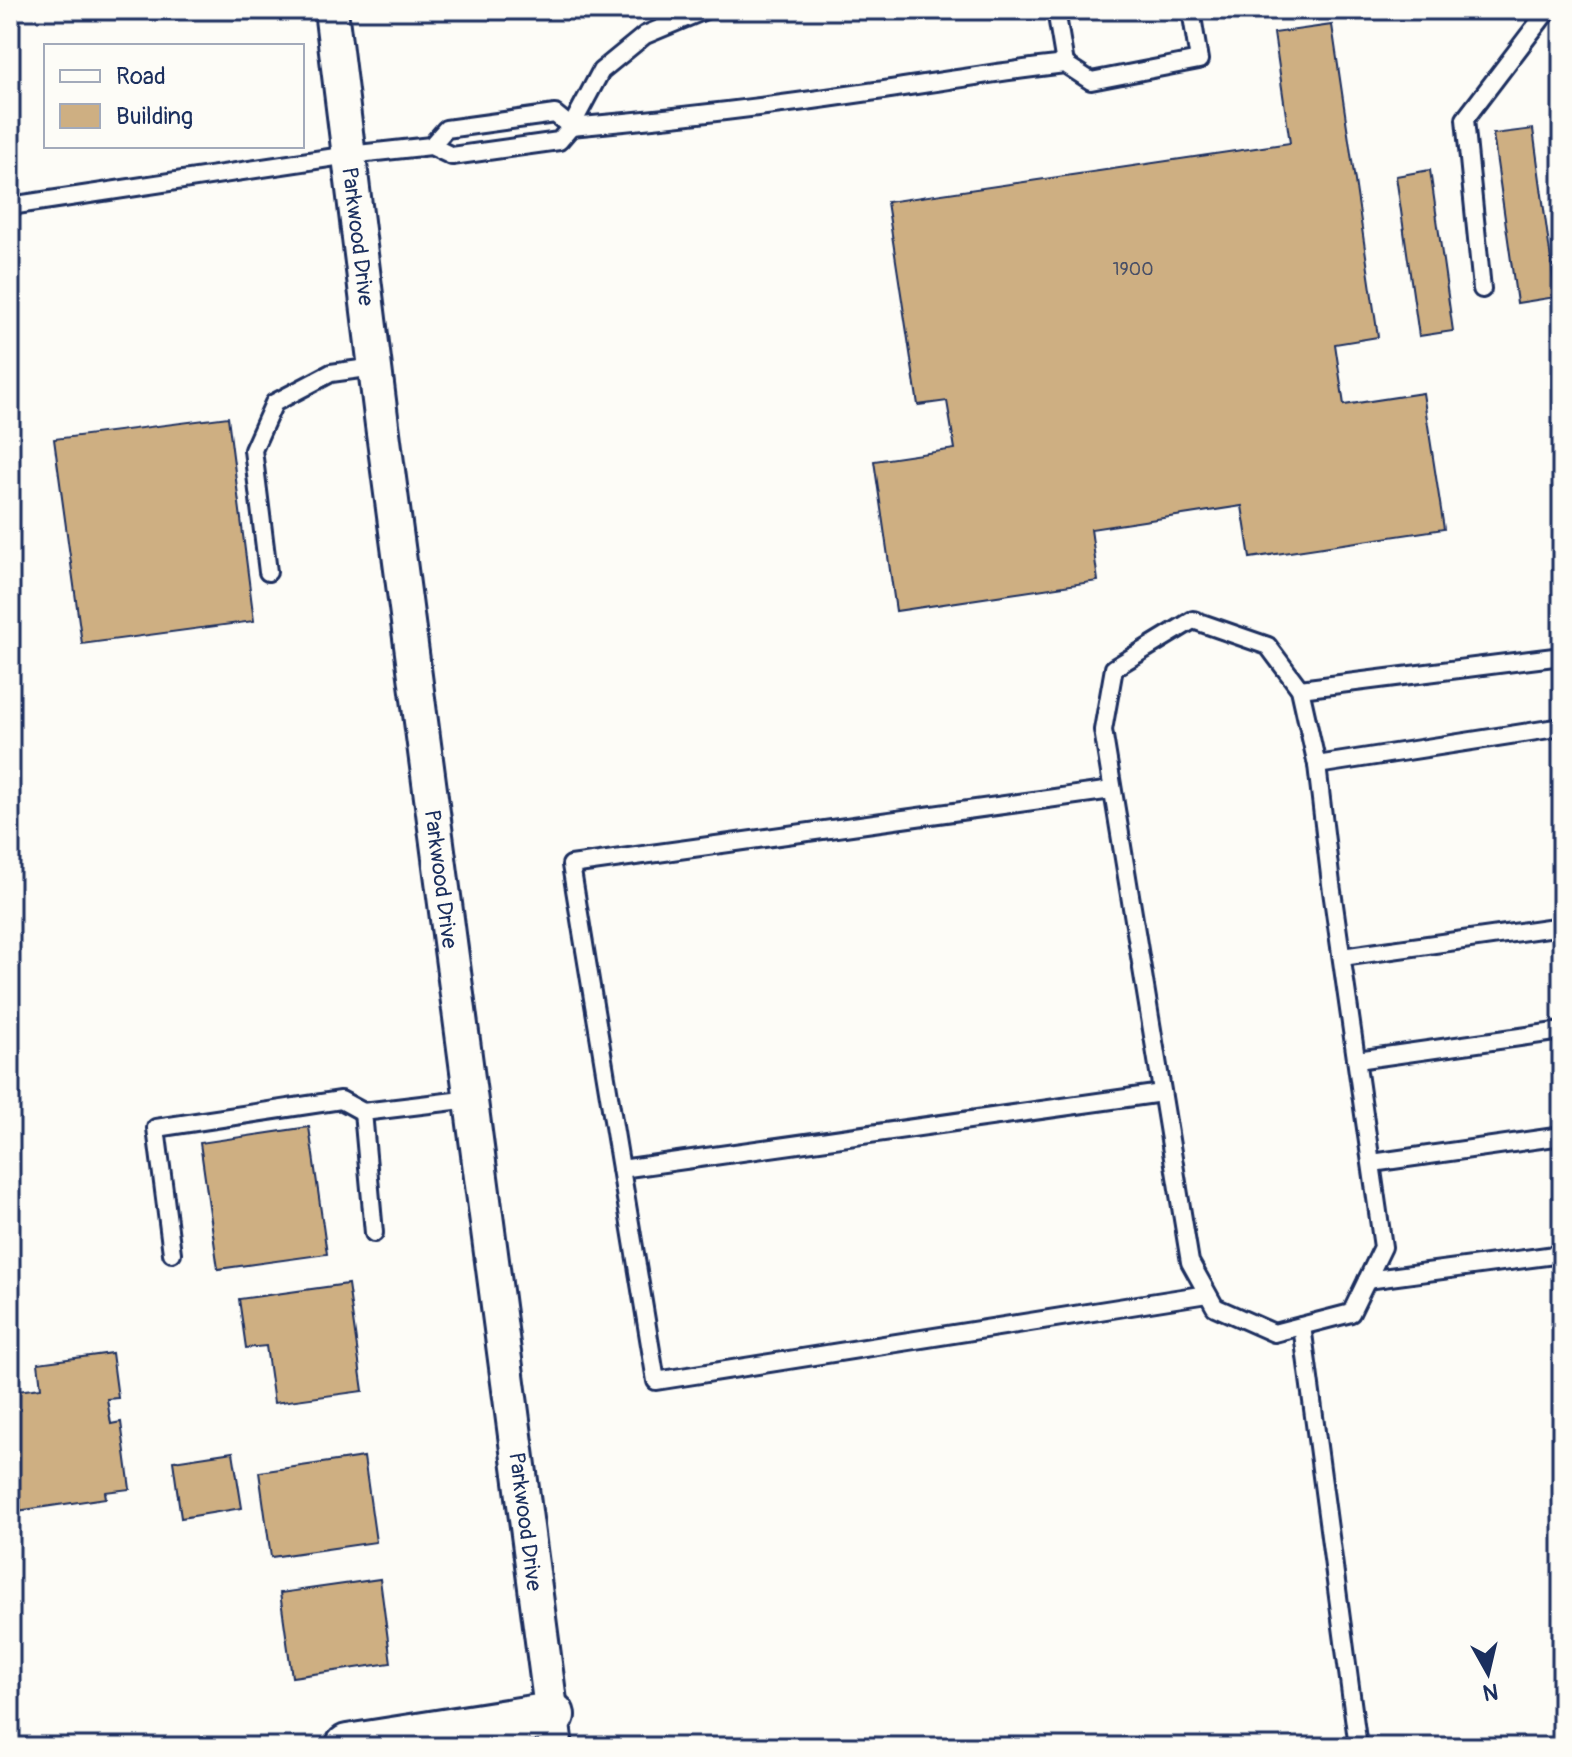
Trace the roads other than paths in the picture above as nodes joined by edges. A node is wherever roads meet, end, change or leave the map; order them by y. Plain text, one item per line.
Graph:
1 (331, 10) edge
2 (705, 10) edge
3 (1056, 10) edge
4 (1191, 10) edge
5 (1548, 10) edge
6 (1065, 64) junction
7 (571, 127) junction
8 (431, 146) junction
9 (349, 155) junction
10 (10, 206) edge
11 (1482, 289) dead end
12 (375, 367) junction
13 (268, 572) dead end
14 (1562, 656) edge
15 (1300, 689) junction
16 (1562, 727) edge
17 (1317, 765) junction
18 (1112, 790) junction
19 (1562, 926) edge
20 (1342, 957) junction
21 (1562, 1031) edge
22 (1357, 1060) junction
23 (1162, 1093) junction
24 (471, 1099) junction
25 (363, 1112) junction
26 (1562, 1136) edge
27 (1372, 1163) junction
28 (621, 1169) junction
29 (374, 1233) dead end
30 (172, 1253) dead end
31 (1562, 1254) edge
32 (1367, 1280) junction
33 (1207, 1294) junction
34 (1302, 1326) junction
35 (554, 1731) edge
36 (348, 1747) edge
37 (1358, 1747) edge

1 - 9 street, Parkwood Drive
2 - 7 lane
3 - 6 lane
4 - 6 lane
5 - 11 lane
6 - 7 lane
7 - 8 lane
7 - 8 lane
8 - 9 lane
9 - 10 lane
9 - 12 street, Parkwood Drive
12 - 13 lane
12 - 24 street, Parkwood Drive
14 - 15 lane
15 - 17 lane
15 - 18 lane
16 - 17 lane
17 - 20 lane
18 - 23 lane
18 - 28 lane
19 - 20 lane
20 - 22 lane
21 - 22 lane
22 - 27 lane
23 - 28 lane
23 - 33 lane
24 - 25 lane
24 - 35 street, Parkwood Drive
25 - 29 lane
25 - 30 lane
26 - 27 lane
27 - 32 lane
28 - 33 lane
31 - 32 lane
32 - 34 lane
33 - 34 lane
34 - 37 lane
35 - 36 street

